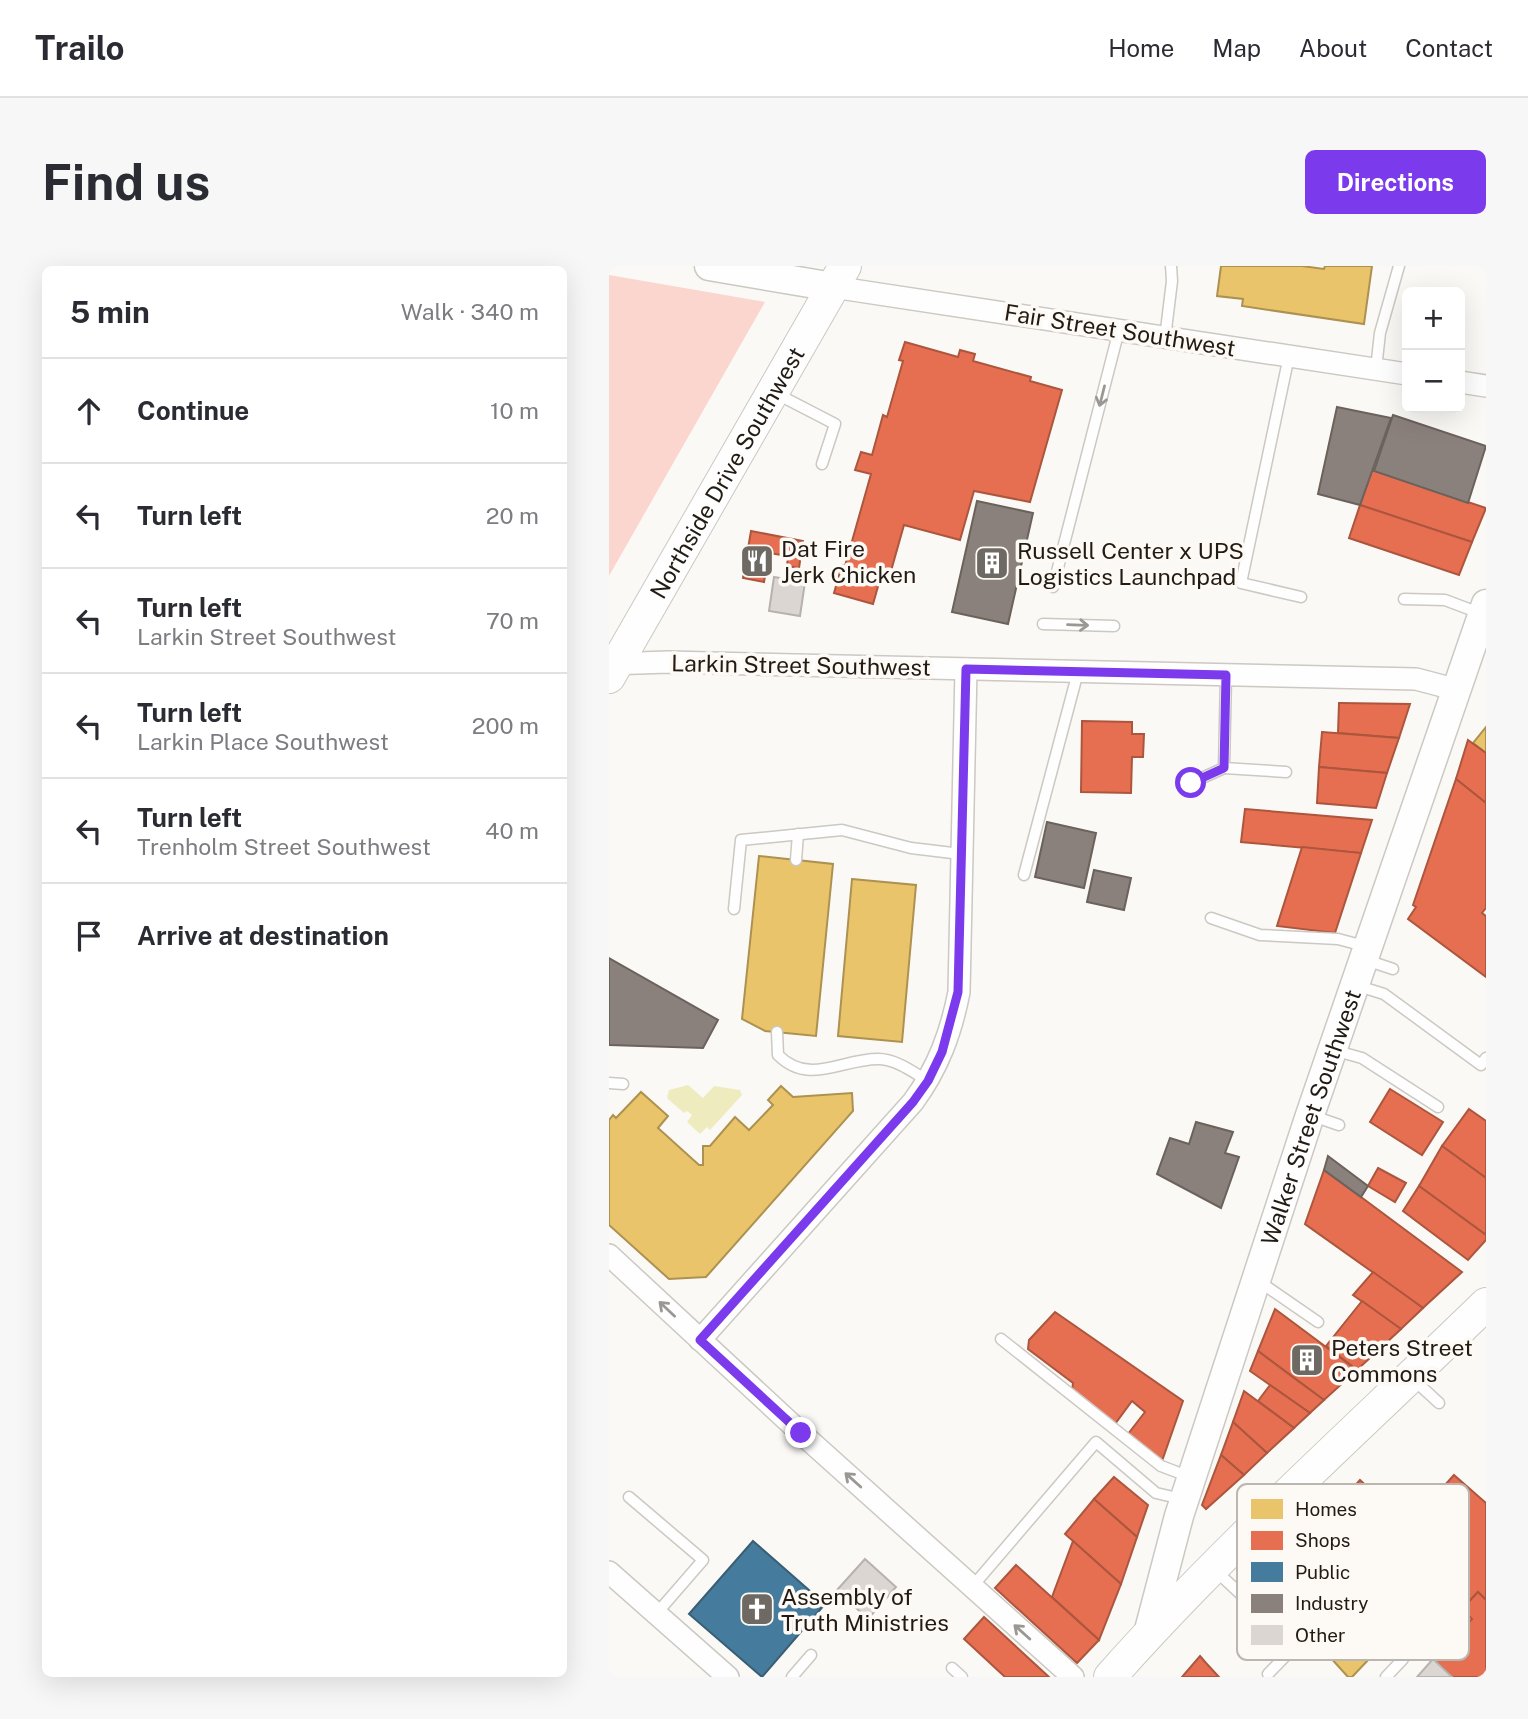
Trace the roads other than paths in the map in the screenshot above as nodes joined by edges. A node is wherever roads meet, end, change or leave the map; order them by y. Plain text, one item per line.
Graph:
1 (709, 266) edge
2 (1171, 266) edge
3 (1399, 266) edge
4 (839, 276) edge
5 (1119, 330) junction
6 (1165, 338) junction
7 (1289, 356) junction
8 (1376, 369) junction
9 (1402, 373) edge
10 (1465, 383) edge
11 (1486, 386) edge
12 (772, 392) junction
13 (822, 464) dead end
14 (1053, 587) dead end
15 (1301, 597) dead end
16 (1404, 599) dead end
17 (1484, 609) edge
18 (1043, 624) dead end
19 (1114, 626) dead end
20 (1478, 651) edge
21 (611, 668) edge
22 (966, 669) junction
23 (1078, 672) junction
24 (1226, 675) junction
25 (1454, 689) junction
26 (1224, 768) junction
27 (1286, 772) dead end
28 (1191, 783) dead end
29 (798, 834) junction
30 (961, 854) junction
31 (796, 860) dead end
32 (1024, 875) dead end
33 (734, 909) dead end
34 (1211, 918) dead end
35 (1362, 964) junction
36 (1393, 969) dead end
37 (777, 1032) dead end
38 (1332, 1049) junction
39 (1486, 1058) edge
40 (928, 1081) junction
41 (609, 1083) edge
42 (623, 1084) dead end
43 (1438, 1107) dead end
44 (1310, 1115) junction
45 (1339, 1125) dead end
46 (609, 1255) edge
47 (1257, 1280) junction
48 (1486, 1304) edge
49 (1318, 1321) dead end
50 (1001, 1339) dead end
51 (700, 1340) junction
52 (1411, 1377) junction
53 (1439, 1403) dead end
54 (1301, 1484) edge
55 (1188, 1489) junction
56 (629, 1497) dead end
57 (1237, 1546) edge
58 (1213, 1569) junction
59 (609, 1572) edge
60 (972, 1587) junction
61 (1237, 1591) edge
62 (657, 1613) junction
63 (1148, 1634) junction
64 (811, 1655) dead end
65 (1282, 1660) edge
66 (1402, 1660) edge
67 (952, 1668) dead end
68 (1268, 1674) dead end
69 (728, 1677) edge
70 (792, 1677) edge
71 (962, 1677) edge
72 (1073, 1677) edge
73 (1110, 1677) edge
74 (1386, 1677) edge

1 - 4 street
2 - 6 lane
3 - 8 lane
4 - 5 street, Fair Street Southwest
4 - 12 main road, Northside Drive Southwest
5 - 6 street, Fair Street Southwest
5 -> 14 lane
6 - 7 street, Fair Street Southwest
7 - 8 street, Fair Street Southwest
7 - 15 lane
8 - 9 street, Fair Street Southwest
10 - 11 street
12 - 13 lane
12 - 21 main road, Northside Drive Southwest
16 - 17 lane
17 - 20 street, Walker Street Southwest
18 -> 19 lane
20 - 25 street, Walker Street Southwest
21 - 22 street, Larkin Street Southwest
22 - 23 street, Larkin Street Southwest
22 - 30 street
23 - 24 street, Larkin Street Southwest
23 - 32 lane
24 - 25 street, Larkin Street Southwest
24 - 26 lane
25 - 35 street, Walker Street Southwest
26 - 27 lane
26 - 28 lane
29 - 30 lane
29 - 31 lane
29 - 33 lane
30 - 40 street
34 - 35 lane
35 - 36 lane
35 - 38 street, Walker Street Southwest
35 - 39 lane
37 - 40 lane
38 - 43 lane
38 - 44 street, Walker Street Southwest
40 - 51 street
41 - 42 lane
44 - 45 lane
44 - 47 street, Walker Street Southwest
51 -> 46 street
47 - 49 lane
47 - 55 street, Walker Street Southwest
48 - 52 main road
50 - 55 lane
60 -> 51 street
52 - 53 lane
52 - 54 main road
55 - 60 lane
55 - 63 street, Walker Street Southwest
56 - 62 lane
57 - 58 main road
58 - 61 lane
58 - 63 main road
59 - 62 street
72 -> 60 street
62 - 69 street
63 - 73 main road
64 - 70 lane
65 - 68 lane
66 - 74 lane
67 - 71 lane

